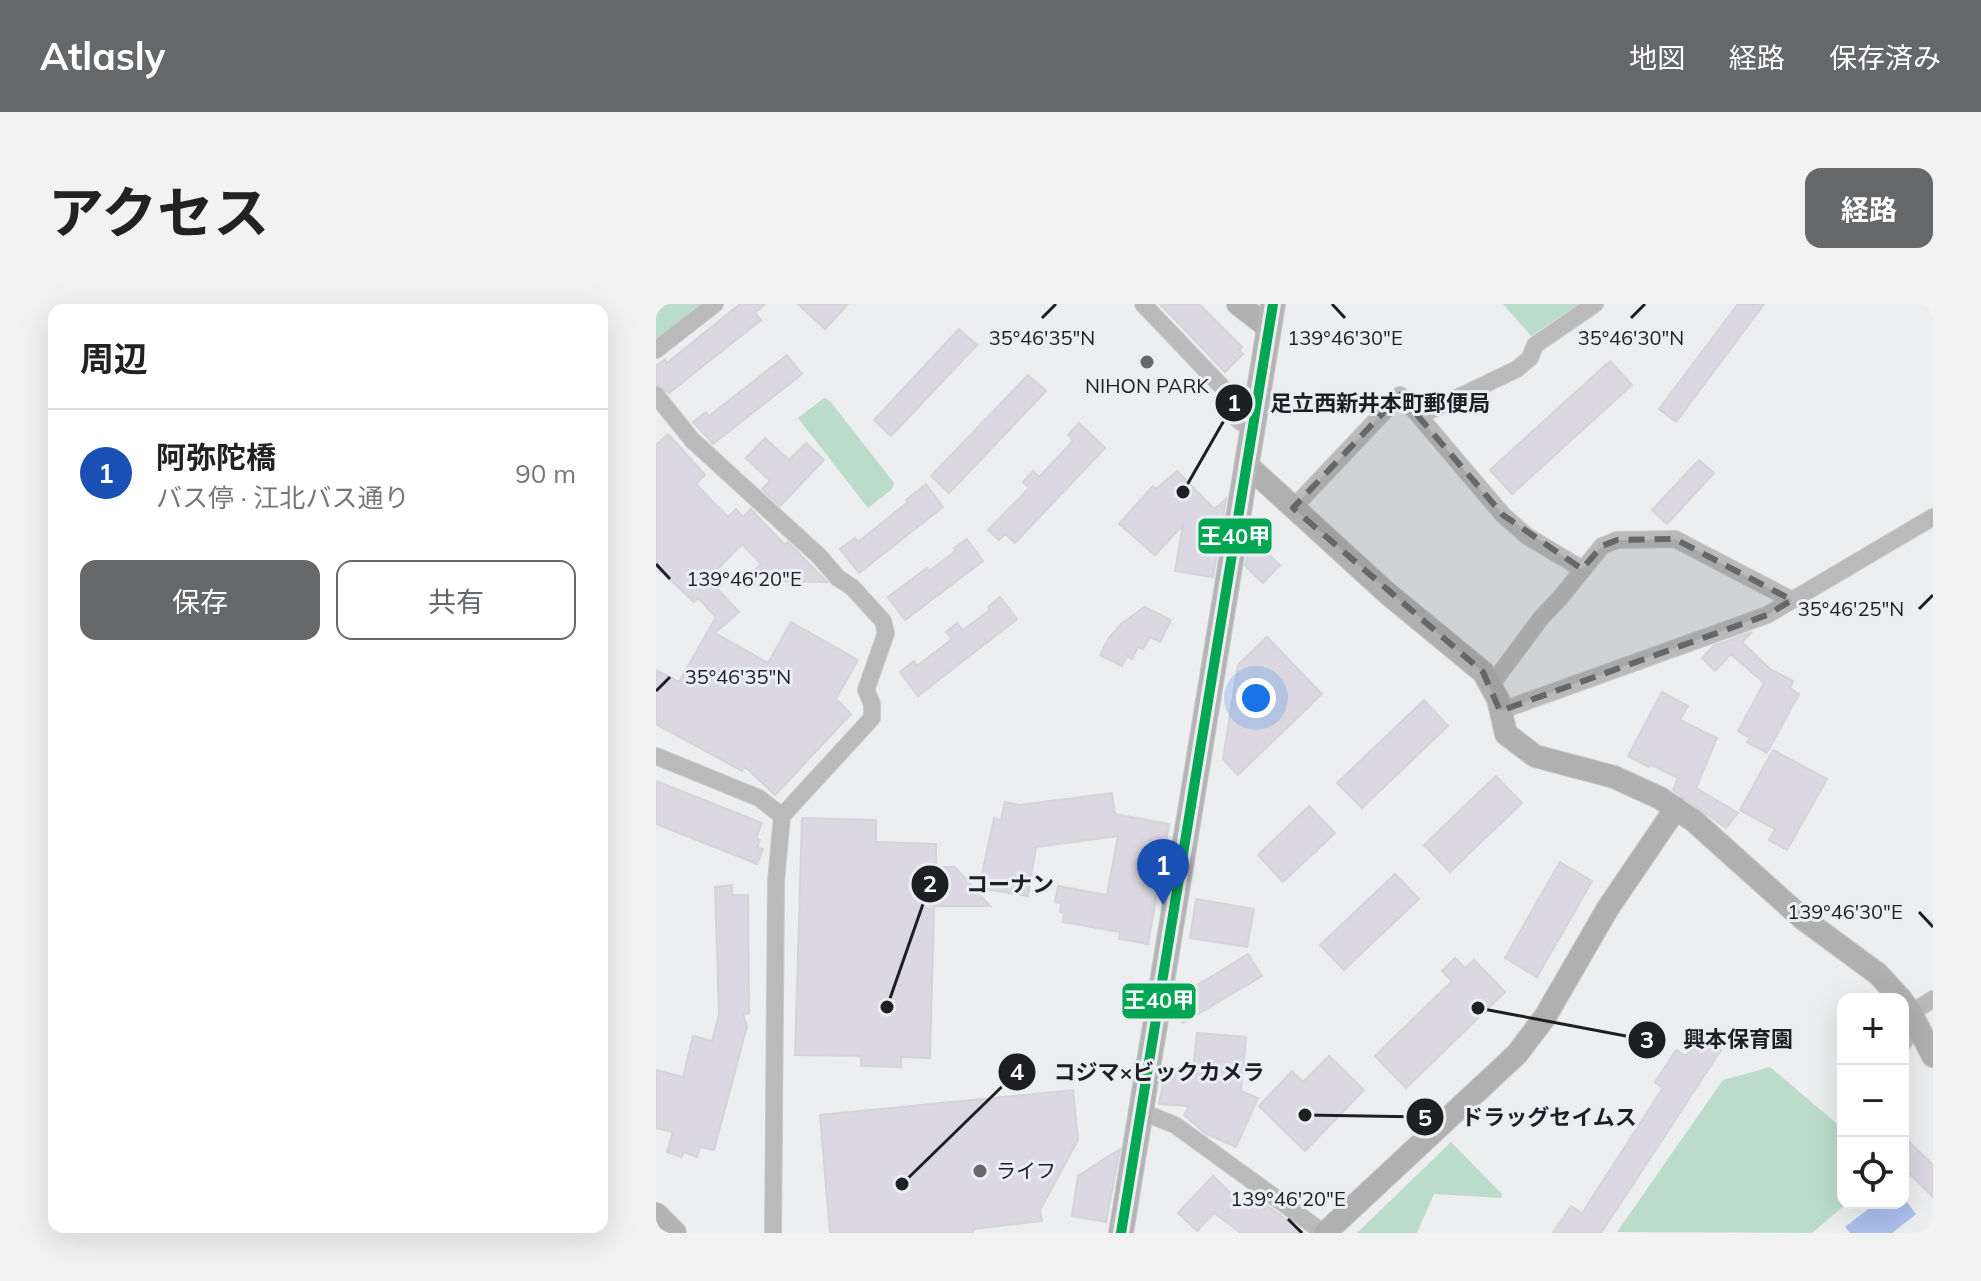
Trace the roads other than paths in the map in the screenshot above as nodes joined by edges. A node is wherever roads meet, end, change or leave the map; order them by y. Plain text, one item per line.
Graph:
1 (715, 304) edge
2 (1143, 304) edge
3 (1238, 304) edge
4 (1595, 304) edge
5 (1271, 316) edge
6 (656, 350) edge
7 (656, 395) edge
8 (1419, 416) junction
9 (1251, 429) junction
10 (1246, 464) junction
11 (1293, 508) junction
12 (1933, 517) edge
13 (1582, 569) junction
14 (1792, 600) junction
15 (1492, 684) junction
16 (1500, 711) junction
17 (656, 756) edge
18 (1676, 808) junction
19 (782, 816) junction
20 (1894, 993) edge
21 (1933, 999) edge
22 (1909, 1009) edge
23 (1909, 1011) edge
24 (1933, 1056) edge
25 (1140, 1111) junction
26 (656, 1215) edge
27 (674, 1233) edge
28 (773, 1233) edge
29 (1121, 1233) edge
30 (1324, 1233) edge

1 - 6 street
2 - 9 street
3 - 5 street
4 - 8 street
5 - 9 main road
7 - 19 street
8 - 11 street
8 - 13 street
9 - 10 main road
10 - 11 street
10 - 25 main road
11 - 15 street
12 - 14 street
13 - 14 street
13 - 15 street
14 - 16 street
15 - 16 street
16 - 18 street
17 - 19 street
18 - 20 street
18 - 30 street
19 - 28 street
21 - 22 street
23 - 24 street
25 - 29 main road
25 - 30 street
26 - 27 main road

